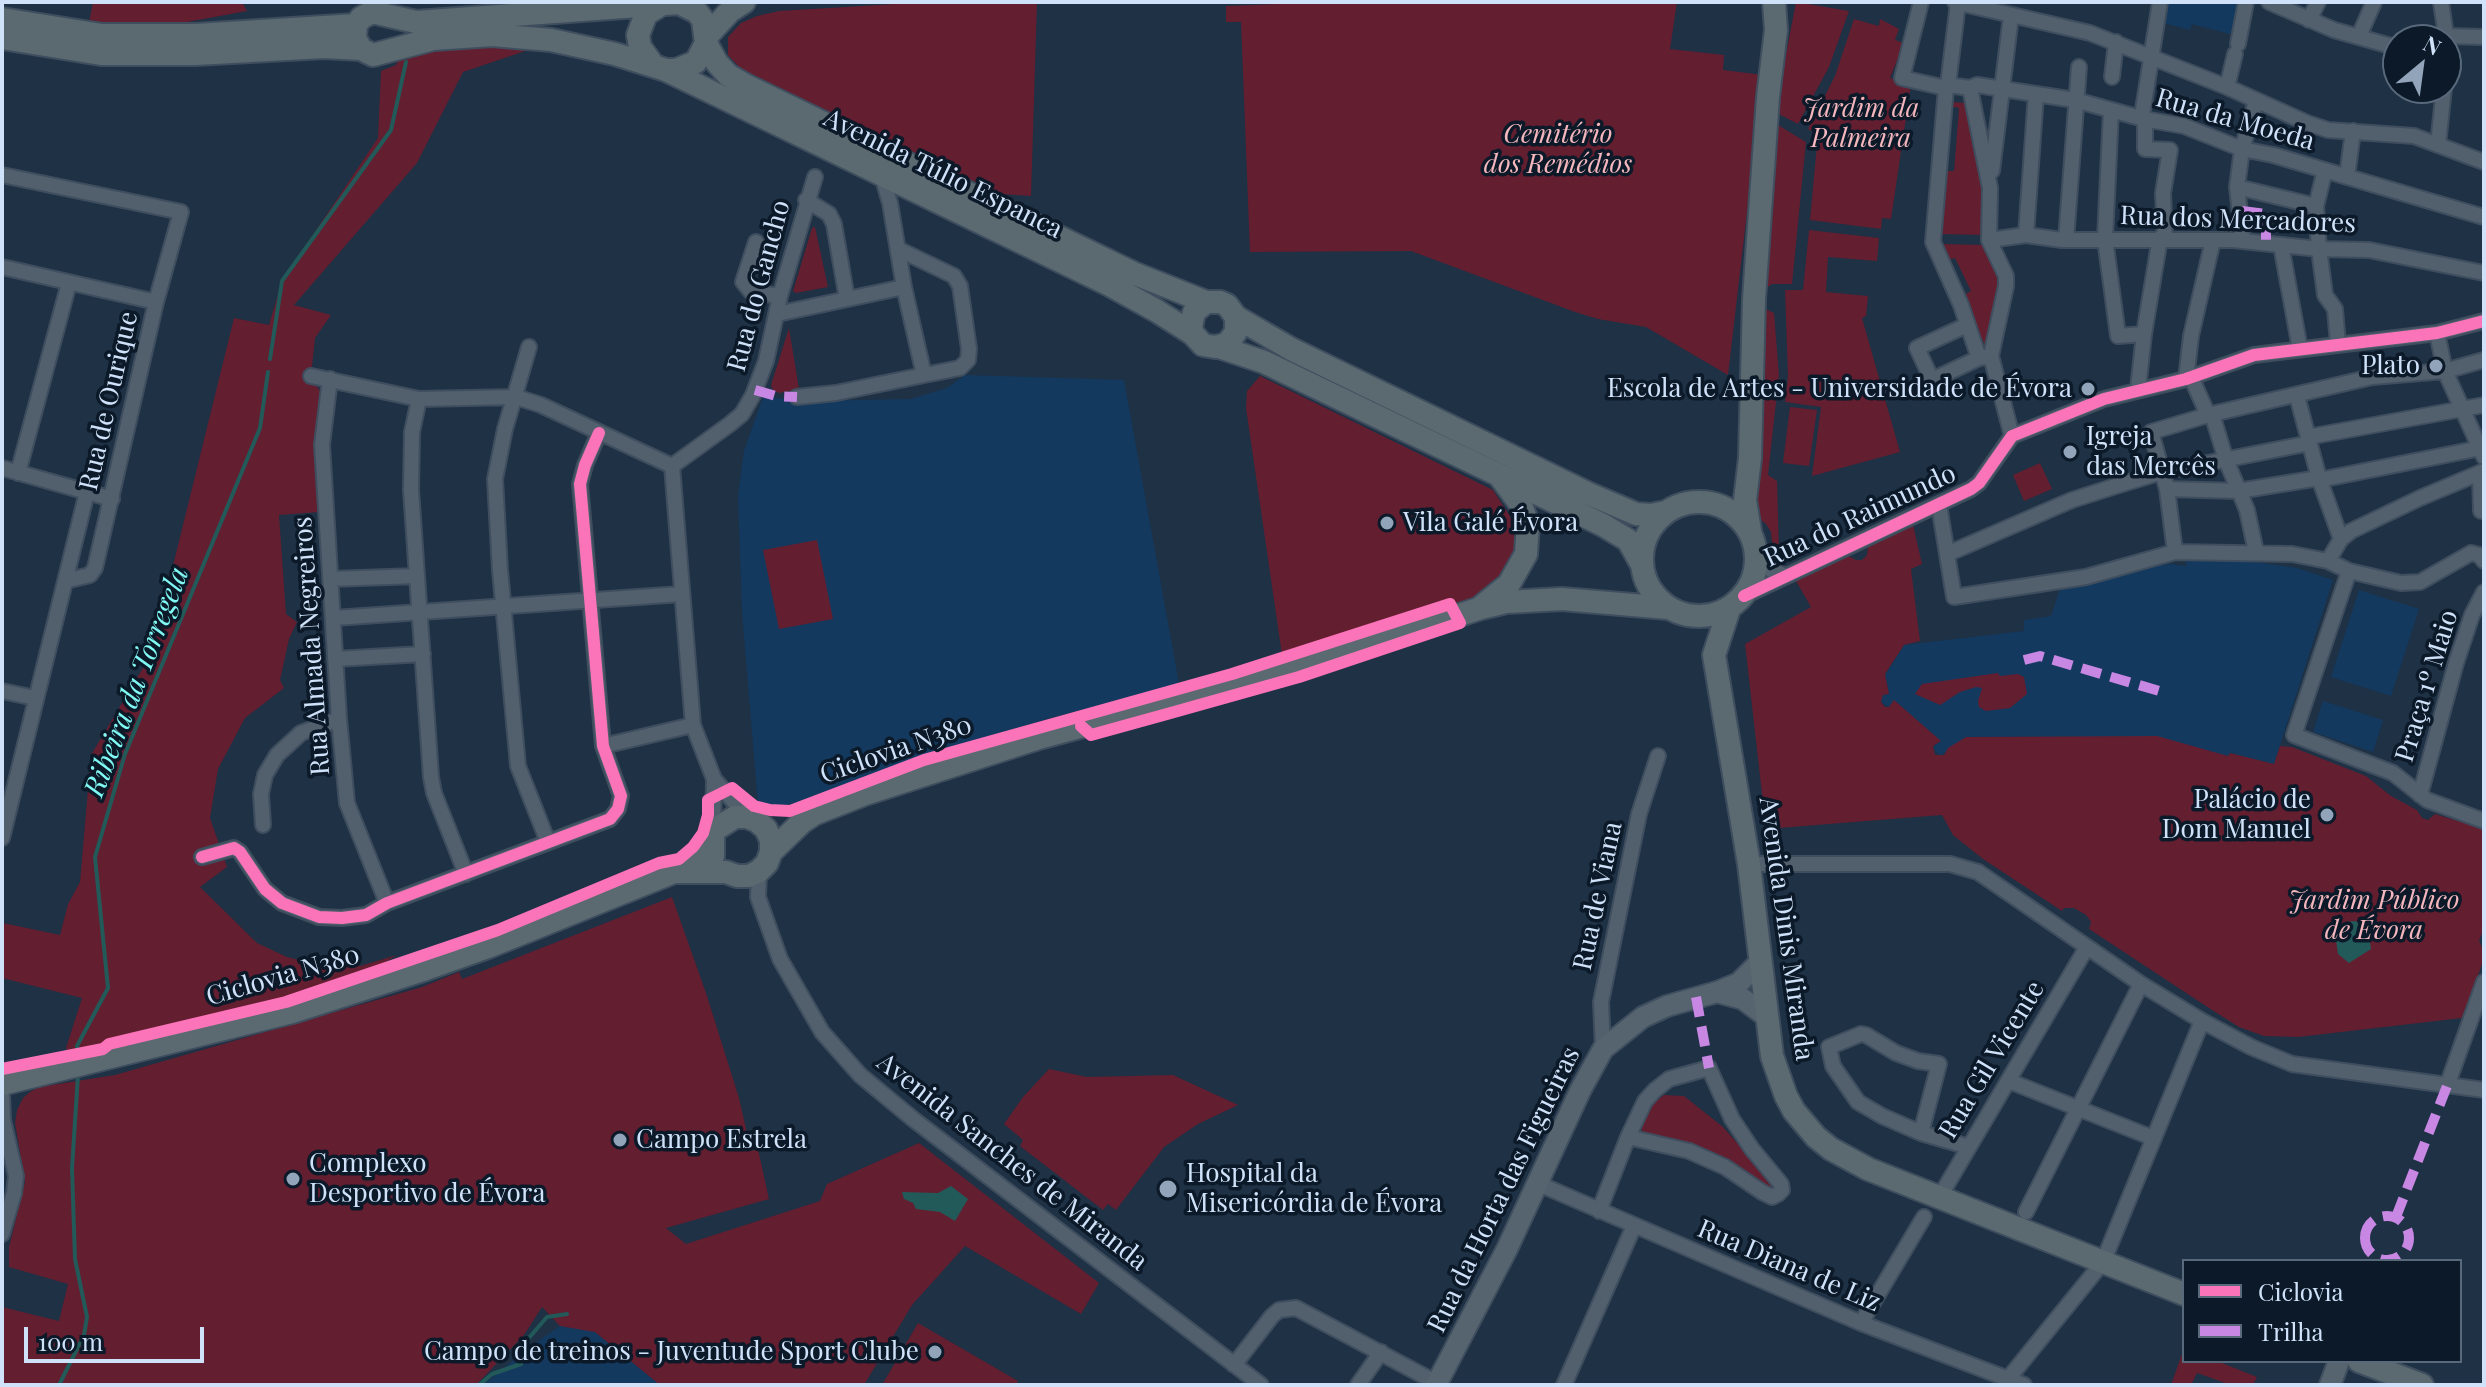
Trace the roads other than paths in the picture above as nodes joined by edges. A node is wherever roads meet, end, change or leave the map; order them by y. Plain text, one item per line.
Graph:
1 (688, 2) edge
2 (744, 2) edge
3 (1774, 2) edge
4 (1787, 2) edge
5 (1921, 2) edge
6 (1956, 2) edge
7 (2246, 2) edge
8 (2269, 2) edge
9 (2318, 2) edge
10 (2374, 2) edge
11 (2441, 2) edge
12 (666, 3) edge
13 (679, 3) edge
14 (2157, 3) edge
15 (374, 13) edge
16 (2011, 16) junction
17 (2, 19) edge
18 (2309, 20) junction
19 (2444, 24) edge
20 (1776, 30) junction
21 (2359, 36) junction
22 (2462, 36) edge
23 (2484, 37) edge
24 (2, 38) edge
25 (706, 40) junction
26 (2116, 42) junction
27 (2382, 43) edge
28 (361, 49) junction
29 (392, 49) junction
30 (2150, 55) junction
31 (660, 67) junction
32 (2079, 67) dead end
33 (2112, 77) dead end
34 (1947, 86) junction
35 (2227, 87) junction
36 (1970, 88) junction
37 (2003, 89) junction
38 (2036, 94) junction
39 (2075, 100) junction
40 (2256, 101) junction
41 (2442, 104) edge
42 (2111, 110) junction
43 (2144, 119) junction
44 (2353, 131) junction
45 (2438, 145) junction
46 (2242, 149) junction
47 (2484, 162) edge
48 (2325, 170) junction
49 (2, 175) edge
50 (882, 176) junction
51 (815, 177) dead end
52 (2347, 177) junction
53 (2237, 187) junction
54 (1990, 188) junction
55 (914, 191) junction
56 (806, 200) junction
57 (890, 203) junction
58 (2316, 206) junction
59 (2484, 217) edge
60 (2026, 235) junction
61 (2105, 239) junction
62 (2162, 239) junction
63 (1989, 240) junction
64 (2066, 240) junction
65 (2213, 240) junction
66 (2243, 241) junction
67 (756, 242) dead end
68 (2281, 245) junction
69 (898, 249) junction
70 (2319, 249) junction
71 (2, 267) edge
72 (2484, 273) edge
73 (69, 283) junction
74 (904, 287) junction
75 (780, 296) junction
76 (847, 299) junction
77 (156, 302) junction
78 (1206, 302) junction
79 (777, 314) junction
80 (1236, 317) junction
81 (2484, 321) edge
82 (1967, 325) junction
83 (2437, 333) junction
84 (1193, 334) junction
85 (2144, 334) junction
86 (2338, 344) junction
87 (529, 347) dead end
88 (1219, 347) junction
89 (2300, 349) junction
90 (1985, 357) junction
91 (2484, 360) edge
92 (2445, 371) junction
93 (924, 375) junction
94 (311, 376) dead end
95 (2189, 378) junction
96 (330, 379) junction
97 (2138, 389) junction
98 (2297, 396) junction
99 (516, 397) junction
100 (797, 397) dead end
101 (419, 399) junction
102 (2484, 405) edge
103 (2464, 409) junction
104 (2210, 415) junction
105 (599, 433) junction
106 (2012, 436) junction
107 (2309, 440) junction
108 (2482, 453) edge
109 (1750, 458) junction
110 (2226, 460) junction
111 (672, 466) junction
112 (2, 468) edge
113 (2162, 472) junction
114 (2482, 472) edge
115 (18, 473) junction
116 (1497, 474) junction
117 (2319, 479) junction
118 (2167, 489) junction
119 (2238, 491) junction
120 (87, 492) junction
121 (112, 499) junction
122 (1710, 503) junction
123 (1939, 505) junction
124 (2481, 511) dead end
125 (1666, 512) junction
126 (1750, 531) junction
127 (2341, 539) junction
128 (2175, 552) junction
129 (2256, 552) junction
130 (1947, 554) junction
131 (1757, 556) junction
132 (2328, 561) junction
133 (2484, 561) edge
134 (1642, 568) junction
135 (2349, 571) junction
136 (417, 576) junction
137 (1786, 576) junction
138 (331, 579) junction
139 (65, 581) junction
140 (2484, 592) edge
141 (682, 594) junction
142 (590, 601) junction
143 (1737, 602) junction
144 (1599, 603) junction
145 (504, 608) junction
146 (1481, 608) junction
147 (1679, 612) junction
148 (420, 614) junction
149 (334, 618) junction
150 (423, 654) junction
151 (1714, 655) junction
152 (335, 659) junction
153 (2, 691) edge
154 (35, 698) junction
155 (339, 719) junction
156 (693, 725) junction
157 (603, 746) junction
158 (1658, 756) dead end
159 (714, 779) junction
160 (2420, 795) junction
161 (814, 814) junction
162 (752, 819) junction
163 (2484, 821) edge
164 (263, 825) dead end
165 (713, 836) junction
166 (2, 838) edge
167 (548, 842) junction
168 (771, 852) junction
169 (202, 857) dead end
170 (1749, 864) junction
171 (759, 871) junction
172 (674, 872) junction
173 (466, 874) junction
174 (731, 874) junction
175 (758, 897) junction
176 (387, 903) junction
177 (2087, 947) junction
178 (1760, 962) junction
179 (2484, 982) edge
180 (2141, 984) junction
181 (1763, 986) junction
182 (1717, 992) junction
183 (1767, 1017) junction
184 (2202, 1021) junction
185 (1603, 1049) junction
186 (12, 1081) edge
187 (2009, 1081) junction
188 (2447, 1086) junction
189 (2484, 1090) edge
190 (2077, 1108) junction
191 (3, 1110) edge
192 (1921, 1133) junction
193 (1628, 1137) junction
194 (2153, 1138) junction
195 (1969, 1147) junction
196 (1539, 1184) junction
197 (1939, 1198) junction
198 (1599, 1211) junction
199 (2026, 1212) dead end
200 (1924, 1217) dead end
201 (1634, 1226) junction
202 (2, 1234) edge
203 (2103, 1262) junction
204 (2182, 1293) edge
205 (1861, 1323) junction
206 (1381, 1352) junction
207 (2338, 1363) edge
208 (2364, 1363) edge
209 (1234, 1365) junction
210 (2008, 1379) junction
211 (1436, 1384) edge
212 (1261, 1385) edge
213 (1358, 1385) edge
214 (1564, 1385) edge
215 (2024, 1385) edge
216 (2330, 1385) edge
217 (2422, 1385) edge

1 - 13 main road
2 - 25 main road
3 - 20 main road
4 - 20 main road
5 - 34 street, Rua da Moeda
6 - 16 street
6 - 34 street
7 - 35 street
8 - 18 street
9 - 18 street
10 - 21 street
11 - 19 street
12 - 13 main road
12 - 15 main road
12 - 31 main road
13 - 25 main road, Avenida Túlio Espanca
14 - 30 street
15 - 17 main road
15 - 28 main road
15 - 29 main road
16 - 26 street
16 - 37 street
18 - 21 street
20 - 109 main road
21 - 27 street
22 - 23 street
24 - 28 main road, Avenida Túlio Espanca
25 - 31 main road
25 - 78 main road, Avenida Túlio Espanca
26 - 30 street
26 - 33 street
28 - 29 main road, Avenida Túlio Espanca
29 - 31 main road, Avenida Túlio Espanca
30 - 35 street
30 - 43 street
31 - 50 main road, Avenida Túlio Espanca
32 - 39 street
34 - 36 street, Rua da Moeda
34 - 82 street
35 - 40 street
36 - 37 street, Rua da Moeda
36 - 54 street
37 - 38 street, Rua da Moeda
37 - 54 street
38 - 39 street, Rua da Moeda
38 - 60 street
39 - 42 street, Rua da Moeda
39 - 64 street
40 - 44 street
40 - 46 street
41 - 45 street
42 - 43 street, Rua da Moeda
42 - 61 street
43 - 46 street, Rua da Moeda
43 - 62 street
44 - 45 street
44 - 52 street
45 - 47 street
46 - 48 street, Rua da Moeda
46 - 53 street
48 - 52 street, Rua da Moeda
48 - 58 street
49 - 77 street, Rua de Ourique
50 - 55 main road, Avenida Túlio Espanca
50 - 57 street
51 - 56 street, Rua do Gancho
52 - 59 street, Rua da Moeda
53 - 58 street
53 - 66 street
54 - 63 street
55 - 57 street
55 - 84 main road, Avenida Túlio Espanca
56 - 75 street, Rua do Gancho
56 - 76 street
57 - 69 street
58 - 70 street
60 - 63 street, Rua dos Mercadores
60 - 64 street, Rua dos Mercadores
61 - 62 street, Rua dos Mercadores
61 - 64 street, Rua dos Mercadores
61 - 85 street
62 - 65 street, Rua dos Mercadores
62 - 85 street
63 - 90 street
65 - 66 street, Rua dos Mercadores
65 - 95 street
66 - 68 street, Rua dos Mercadores
67 - 75 street
68 - 70 street, Rua dos Mercadores
68 - 89 street
69 - 74 street
69 - 93 street
70 - 72 street, Rua dos Mercadores
70 - 86 street
71 - 73 street
73 - 77 street
73 - 115 street
74 - 76 street
74 - 93 street
75 - 79 street, Rua do Gancho
76 - 79 street
77 - 121 street, Rua de Ourique
78 - 80 main road, Avenida Túlio Espanca
78 - 84 main road
79 - 111 street, Rua do Gancho
80 - 88 main road
80 - 125 main road, Avenida Túlio Espanca
81 - 83 street
82 - 90 street
82 - 90 street
83 - 86 street
83 - 92 street
84 - 88 main road, Avenida Túlio Espanca
85 - 97 street
86 - 89 street
87 - 99 street
88 - 116 main road, Avenida Túlio Espanca
89 - 95 street
90 - 106 street
91 - 92 street
92 - 98 street
92 - 103 street
93 - 100 street
94 - 96 street
95 - 97 street
95 - 104 street
96 - 101 street
96 - 138 street, Rua Almada Negreiros
97 - 106 street
98 - 104 street
98 - 107 street
99 - 101 street
99 - 105 street
99 - 145 street
101 - 136 street
102 - 103 street
103 - 107 street
103 - 108 street
104 - 110 street
104 - 113 street
105 - 111 street
105 - 142 street
106 - 123 street, Rua do Raimundo
107 - 110 street
107 - 117 street
108 - 117 street
109 - 122 main road
109 - 126 main road
110 - 113 street
110 - 119 street
111 - 141 street
112 - 115 street
113 - 118 street
113 - 130 street
114 - 124 street
114 - 127 street
115 - 120 street
116 - 134 main road, Avenida Túlio Espanca
116 - 146 main road
117 - 119 street
117 - 127 street
118 - 119 street
118 - 128 street
119 - 129 street
120 - 121 street
120 - 139 street, Rua de Ourique
121 - 139 street, Rua de Ourique
122 - 125 main road
122 - 126 main road
123 - 130 street
123 - 137 street, Rua do Raimundo
125 - 134 main road
126 - 131 main road
127 - 132 street
128 - 129 street
128 - 130 street
129 - 132 street
131 - 137 street, Rua do Raimundo
131 - 143 main road
132 - 135 street
133 - 135 street, Praça 1º Maio
134 - 144 main road
134 - 147 main road
135 - 160 street
136 - 138 street
136 - 148 street
137 - 143 street, Rua do Raimundo
138 - 149 street, Rua Almada Negreiros
139 - 154 street, Rua de Ourique
140 - 160 street, Praça 1º Maio
141 - 142 street
141 - 156 street
142 - 145 street
142 - 157 street
143 - 147 main road
143 - 151 main road, Avenida Dinis Miranda
144 - 146 main road
144 - 147 main road
145 - 148 street
145 - 167 street
146 - 161 main road
147 - 151 main road, Avenida Dinis Miranda
148 - 149 street
148 - 150 street
149 - 152 street, Rua Almada Negreiros
150 - 152 street
150 - 173 street
151 - 170 main road, Avenida Dinis Miranda
152 - 155 street, Rua Almada Negreiros
153 - 154 street
154 - 166 street, Rua de Ourique
155 - 164 street
155 - 176 street, Rua Almada Negreiros
156 - 157 street
156 - 159 street
157 - 167 street
158 - 185 street, Rua de Viana
159 - 162 street
159 - 165 street
160 - 163 street
161 - 162 main road
161 - 168 main road
162 - 165 main road
162 - 168 main road
165 - 172 main road
165 - 174 main road
167 - 173 street
168 - 171 main road
169 - 176 street
170 - 177 street
170 - 178 main road, Avenida Dinis Miranda
171 - 174 main road
171 - 175 street, Avenida Sanches de Miranda
172 - 174 main road
172 - 186 main road
173 - 176 street
174 - 175 street, Avenida Sanches de Miranda
175 - 209 street, Avenida Sanches de Miranda
177 - 180 street
177 - 187 street, Rua Gil Vicente
178 - 181 main road, Avenida Dinis Miranda
178 - 182 street, Rua da Horta das Figueiras
179 - 188 street
180 - 184 street
180 - 190 street
181 - 182 street, Rua da Horta das Figueiras
181 - 183 main road, Avenida Dinis Miranda
182 - 183 street
182 - 185 street, Rua da Horta das Figueiras
183 - 197 main road, Avenida Dinis Miranda
184 - 188 street
184 - 194 street
185 - 196 street, Rua da Horta das Figueiras
186 - 191 street
187 - 190 street
187 - 195 street, Rua Gil Vicente
188 - 189 street
190 - 194 street
190 - 199 street
191 - 202 street
192 - 192 street
192 - 195 street
193 - 193 street
193 - 198 street
194 - 203 street
195 - 197 street, Rua Gil Vicente
196 - 198 street, Rua Diana de Liz
196 - 211 street, Rua da Horta das Figueiras
197 - 203 main road, Avenida Dinis Miranda
198 - 201 street, Rua Diana de Liz
200 - 205 street
201 - 205 street, Rua Diana de Liz
201 - 214 street
203 - 204 main road, Avenida Dinis Miranda
203 - 210 street
205 - 210 street, Rua Diana de Liz
206 - 209 street
206 - 211 street
206 - 213 street
207 - 216 street
208 - 217 main road
209 - 212 street, Avenida Sanches de Miranda
210 - 215 street, Rua Diana de Liz

